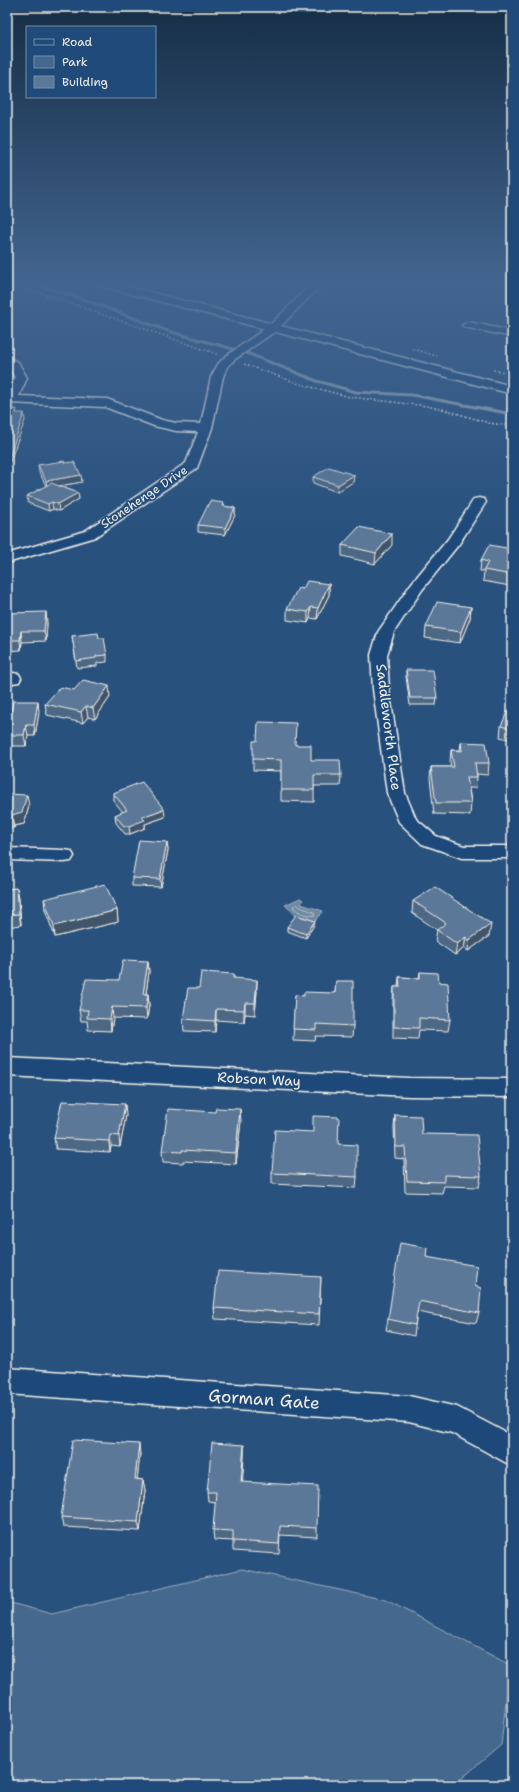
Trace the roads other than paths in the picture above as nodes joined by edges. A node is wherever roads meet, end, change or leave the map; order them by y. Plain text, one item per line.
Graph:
1 (15, 367) edge
2 (222, 367) edge
3 (422, 367) edge
4 (512, 390) edge
5 (9, 399) edge
6 (206, 428) junction
7 (479, 502) dead end
8 (7, 559) edge
9 (511, 853) edge
10 (7, 854) edge
11 (64, 856) dead end
12 (7, 1067) edge
13 (512, 1088) edge
14 (7, 1381) edge
15 (512, 1452) edge

1 - 5 street
2 - 6 street, Stonehenge Drive
3 - 4 main road
5 - 6 street
6 - 8 street, Stonehenge Drive
7 - 9 street, Saddleworth Place
10 - 11 street
12 - 13 street, Robson Way
14 - 15 street, Gorman Gate

